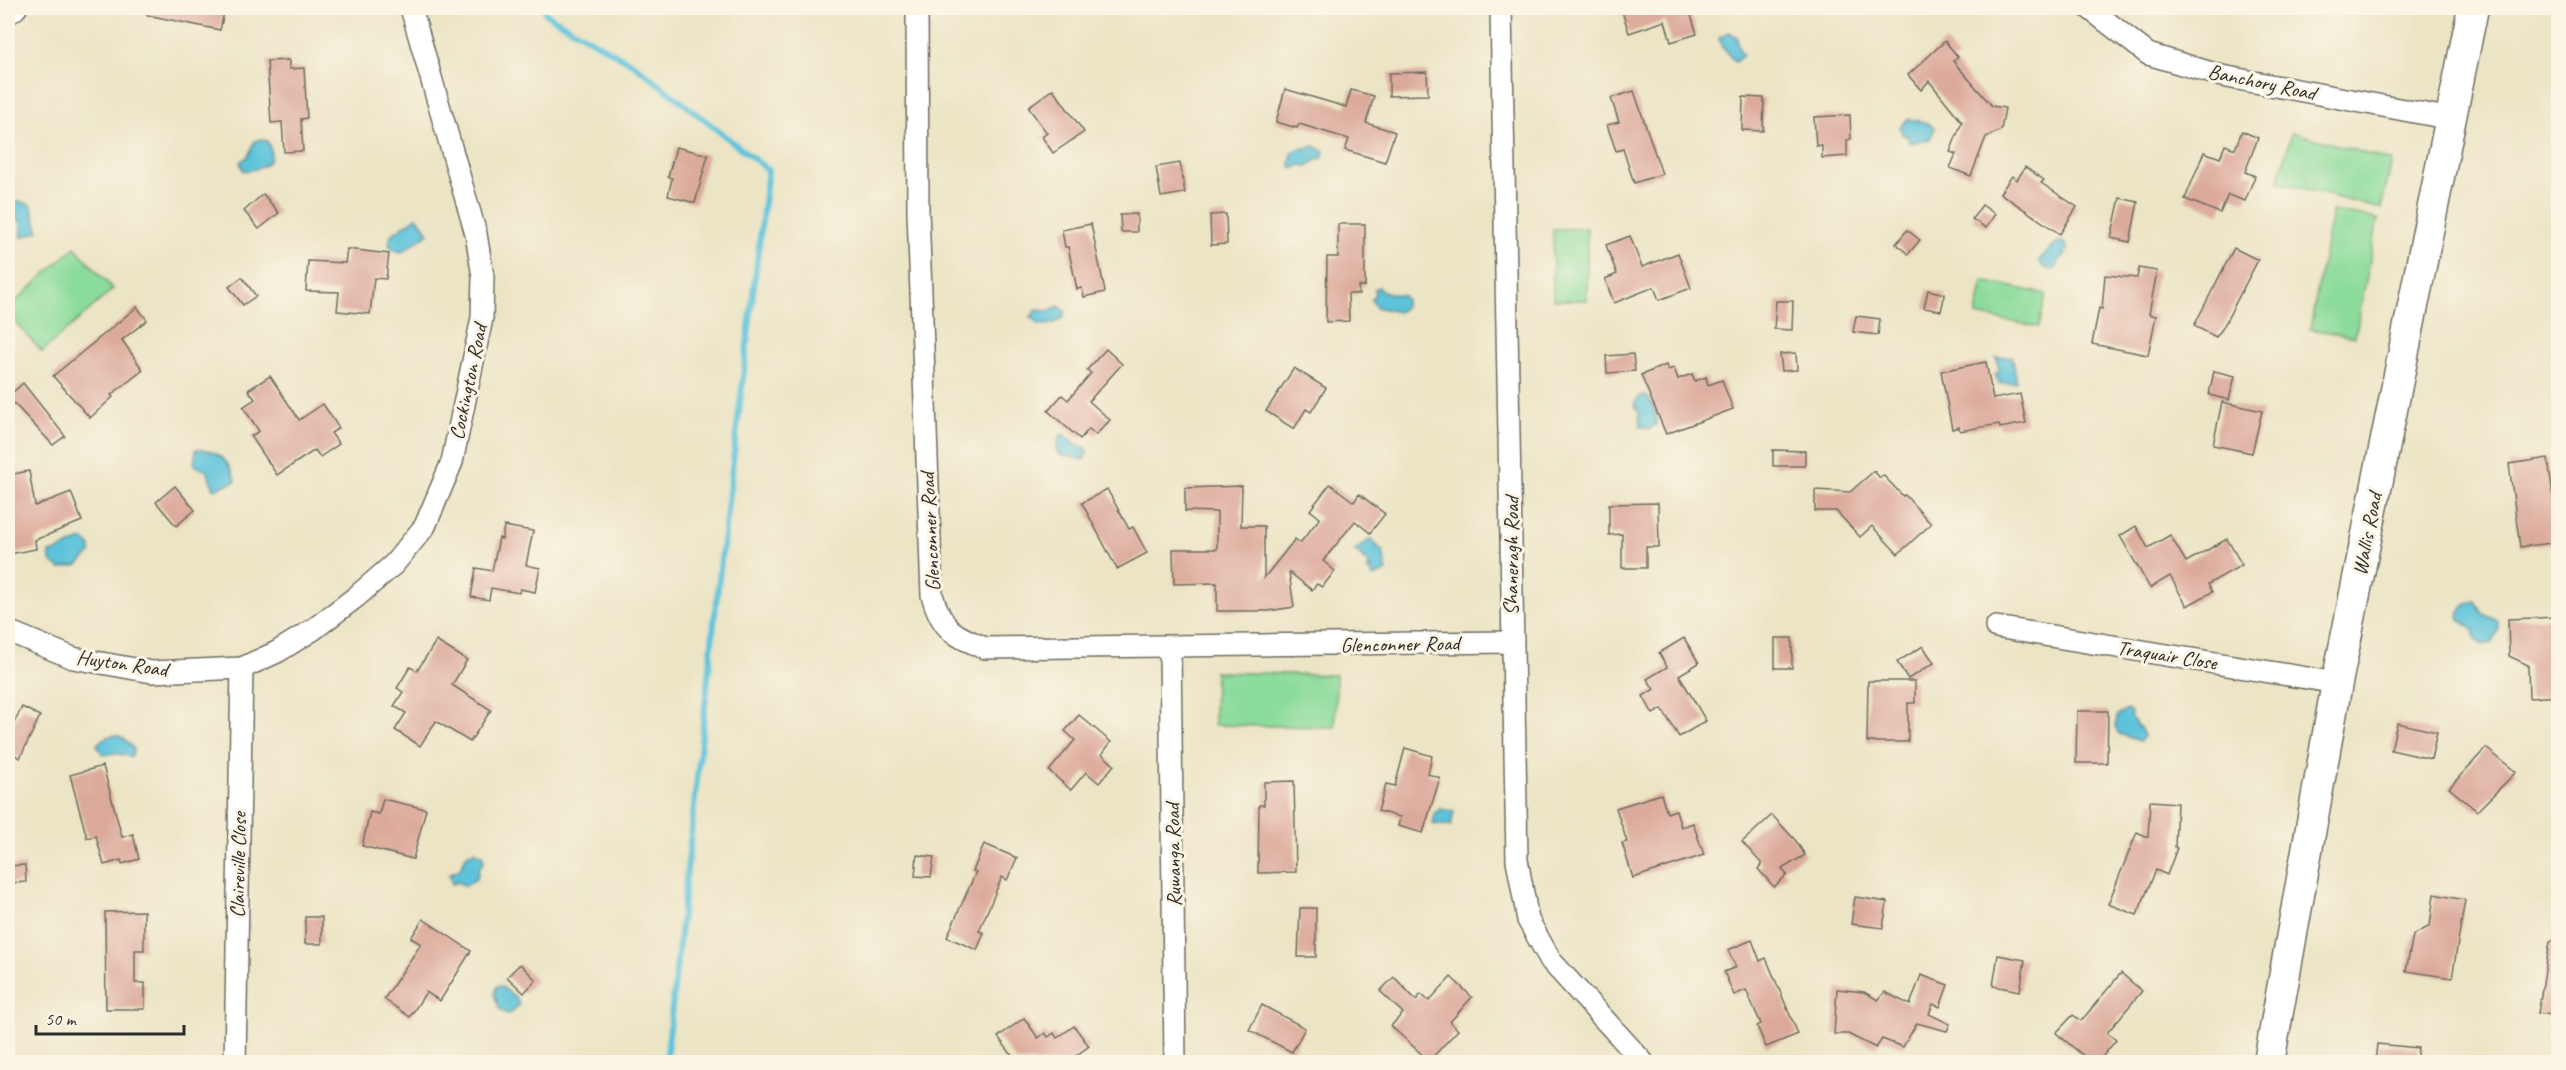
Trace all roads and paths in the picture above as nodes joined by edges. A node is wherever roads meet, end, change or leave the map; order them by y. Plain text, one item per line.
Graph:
1 (16, 8) edge
2 (411, 8) edge
3 (917, 8) edge
4 (1502, 8) edge
5 (2090, 8) edge
6 (2473, 8) edge
7 (8, 14) edge
8 (2452, 119) junction
9 (1996, 627) dead end
10 (8, 631) edge
11 (1511, 642) junction
12 (1170, 647) junction
13 (242, 668) junction
14 (2337, 682) junction
15 (235, 1062) edge
16 (1175, 1062) edge
17 (1643, 1062) edge
18 (2270, 1062) edge

1 - 7 street
2 - 13 street, Cockington Road
3 - 12 street, Glenconner Road
4 - 11 street, Shaneragh Road
5 - 8 street, Banchory Road
6 - 8 street, Wallis Road
8 - 14 street, Wallis Road
9 - 14 street, Traquair Close
10 - 13 street, Huyton Road
11 - 12 street, Glenconner Road
11 - 17 street, Shaneragh Road
12 - 16 street, Ruwanga Road
13 - 15 street, Claireville Close
14 - 18 street, Wallis Road

